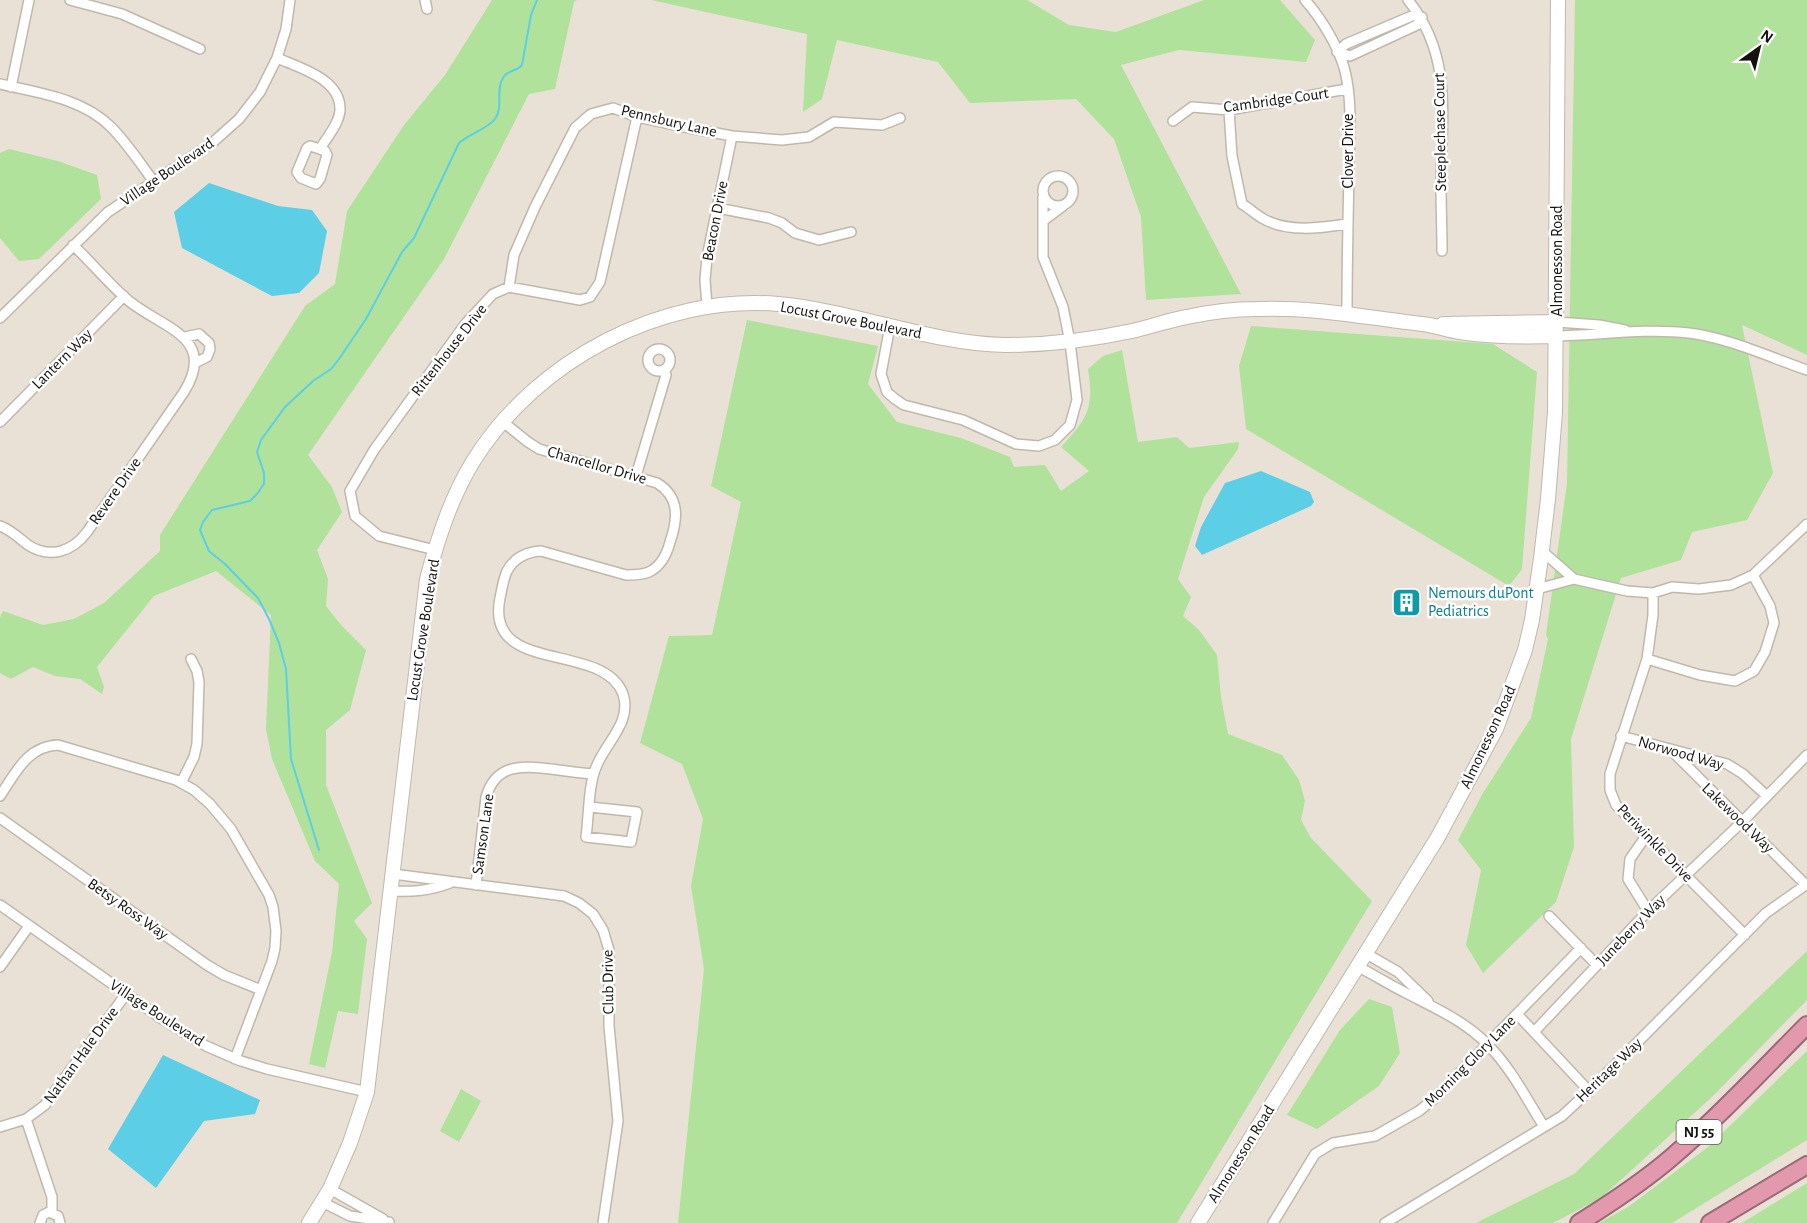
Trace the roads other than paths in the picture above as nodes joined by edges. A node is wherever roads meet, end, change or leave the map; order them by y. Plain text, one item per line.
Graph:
1 (28, 0) edge
2 (70, 0) edge
3 (290, 0) edge
4 (1305, 0) edge
5 (1408, 0) edge
6 (1557, 0) edge
7 (1422, 17) junction
8 (200, 49) dead end
9 (1337, 52) junction
10 (277, 58) junction
11 (0, 84) edge
12 (11, 87) junction
13 (1347, 89) junction
14 (1228, 110) junction
15 (637, 117) junction
16 (900, 118) dead end
17 (1173, 120) dead end
18 (732, 136) junction
19 (320, 149) dead end
20 (154, 182) junction
21 (1043, 195) junction
22 (1064, 206) junction
23 (718, 208) junction
24 (1043, 221) junction
25 (1347, 225) junction
26 (851, 232) dead end
27 (73, 245) junction
28 (1442, 251) dead end
29 (509, 287) junction
30 (124, 296) junction
31 (708, 306) junction
32 (1347, 314) junction
33 (0, 318) edge
34 (890, 326) junction
35 (1557, 329) junction
36 (1630, 332) junction
37 (185, 337) junction
38 (1070, 342) junction
39 (195, 363) junction
40 (664, 370) dead end
41 (1807, 370) edge
42 (0, 422) edge
43 (504, 422) junction
44 (636, 476) junction
45 (1807, 524) edge
46 (0, 526) edge
47 (435, 550) junction
48 (1542, 551) junction
49 (1753, 575) junction
50 (1574, 579) junction
51 (1537, 588) junction
52 (1653, 593) junction
53 (191, 659) dead end
54 (1647, 659) junction
55 (1621, 736) junction
56 (1671, 750) junction
57 (1807, 755) edge
58 (1799, 764) junction
59 (1807, 771) edge
60 (593, 774) junction
61 (181, 783) junction
62 (0, 796) edge
63 (1767, 796) junction
64 (590, 807) junction
65 (0, 818) edge
66 (1742, 822) junction
67 (1646, 836) junction
68 (393, 874) junction
69 (1687, 875) junction
70 (450, 883) junction
71 (476, 885) junction
72 (1807, 885) edge
73 (391, 891) junction
74 (0, 905) edge
75 (1648, 911) junction
76 (1549, 916) dead end
77 (29, 926) junction
78 (1745, 935) junction
79 (1581, 948) junction
80 (1365, 954) junction
81 (1598, 965) junction
82 (1357, 966) junction
83 (0, 968) edge
84 (261, 990) junction
85 (126, 994) junction
86 (1432, 1004) junction
87 (1517, 1014) junction
88 (1807, 1025) edge
89 (1534, 1032) junction
90 (1488, 1044) junction
91 (235, 1059) junction
92 (1589, 1091) junction
93 (367, 1092) junction
94 (26, 1119) junction
95 (1543, 1125) junction
96 (0, 1127) edge
97 (1807, 1165) edge
98 (330, 1190) junction
99 (322, 1202) junction
100 (52, 1213) junction
101 (390, 1222) edge
102 (40, 1223) edge
103 (60, 1223) edge
104 (309, 1223) edge
105 (603, 1223) edge
106 (1198, 1223) edge
107 (1273, 1223) edge
108 (1385, 1223) edge
109 (1579, 1223) edge
110 (1710, 1223) edge

1 - 12 street
2 - 8 street
3 - 10 street, Village Boulevard
4 - 9 street, Clover Drive
5 - 7 street, Steeplechase Court
6 - 35 street, Almonesson Road
7 - 9 street
7 - 28 street, Steeplechase Court
9 - 13 street, Clover Drive
10 - 19 street
10 - 20 street, Village Boulevard
11 - 12 street
12 - 20 street
13 - 14 street, Cambridge Court
13 - 25 street, Clover Drive
14 - 17 street, Cambridge Court
14 - 25 street
15 - 18 street, Pennsbury Lane
15 - 29 street, Pennsbury Lane
15 - 29 street
16 - 18 street, Pennsbury Lane
18 - 23 street, Beacon Drive
20 - 27 street, Village Boulevard
21 - 22 street
21 - 22 street
21 - 24 street
22 - 24 street
23 - 26 street
23 - 31 street, Beacon Drive
24 - 38 street
25 - 32 street, Clover Drive
27 - 30 street, Revere Drive
27 - 33 street, Village Boulevard
29 - 47 street, Rittenhouse Drive
30 - 37 street, Revere Drive
30 - 42 street, Lantern Way
31 - 34 street, Locust Grove Boulevard
31 - 43 street, Locust Grove Boulevard
32 - 35 street, Locust Grove Boulevard
32 - 38 street, Locust Grove Boulevard
34 - 38 street, Locust Grove Boulevard
34 - 38 street
35 - 36 street
35 - 36 street
35 - 48 street, Almonesson Road
36 - 41 street
37 - 39 street
37 - 39 street, Revere Drive
39 - 46 street, Revere Drive
40 - 44 street
43 - 44 street, Chancellor Drive
43 - 47 street, Locust Grove Boulevard
44 - 60 street, Chancellor Drive
45 - 49 street
47 - 68 street, Locust Grove Boulevard
48 - 50 street
48 - 51 street, Almonesson Road
49 - 52 street
49 - 54 street
50 - 51 street
50 - 52 street
51 - 80 street, Almonesson Road
52 - 54 street, Periwinkle Drive
53 - 61 street
54 - 55 street, Periwinkle Drive
55 - 56 street, Norwood Way
55 - 67 street, Periwinkle Drive
56 - 63 street, Norwood Way
56 - 66 street, Lakewood Way
57 - 58 street, Juneberry Way
58 - 59 street
58 - 63 street, Juneberry Way
60 - 64 street, Chancellor Drive
60 - 71 street, Samson Lane
61 - 62 street
61 - 84 street
63 - 66 street, Juneberry Way
64 - 64 street, Chancellor Drive
65 - 84 street, Betsy Ross Way
66 - 69 street, Juneberry Way
66 - 72 street, Lakewood Way
67 - 69 street, Periwinkle Drive
67 - 75 street
68 - 70 street, Club Drive
68 - 73 street, Locust Grove Boulevard
69 - 75 street, Juneberry Way
69 - 78 street, Periwinkle Drive
70 - 71 street, Club Drive
70 - 73 street
71 - 105 street, Club Drive
72 - 78 street, Heritage Way
73 - 93 street, Locust Grove Boulevard
74 - 77 street, Village Boulevard
75 - 81 street, Juneberry Way
76 - 79 street
77 - 83 street
77 - 85 street, Village Boulevard
78 - 92 street, Heritage Way
79 - 81 street
79 - 87 street, Morning Glory Lane
80 - 82 street, Almonesson Road
80 - 86 street
81 - 89 street, Juneberry Way
82 - 86 street
82 - 106 street, Almonesson Road
84 - 91 street
85 - 91 street, Village Boulevard
85 - 94 street, Nathan Hale Drive
86 - 90 street
87 - 89 street
87 - 90 street, Morning Glory Lane
88 - 109 highway, NJ 55
89 - 92 street
90 - 95 street
90 - 107 street, Morning Glory Lane
91 - 93 street, Village Boulevard
92 - 95 street, Heritage Way
93 - 98 street, Locust Grove Boulevard
94 - 96 street, Nathan Hale Drive
94 - 100 street
95 - 108 street, Heritage Way
97 - 110 highway
98 - 99 street, Locust Grove Boulevard
98 - 101 street
99 - 101 street
99 - 104 street, Locust Grove Boulevard
100 - 102 street
100 - 103 street

